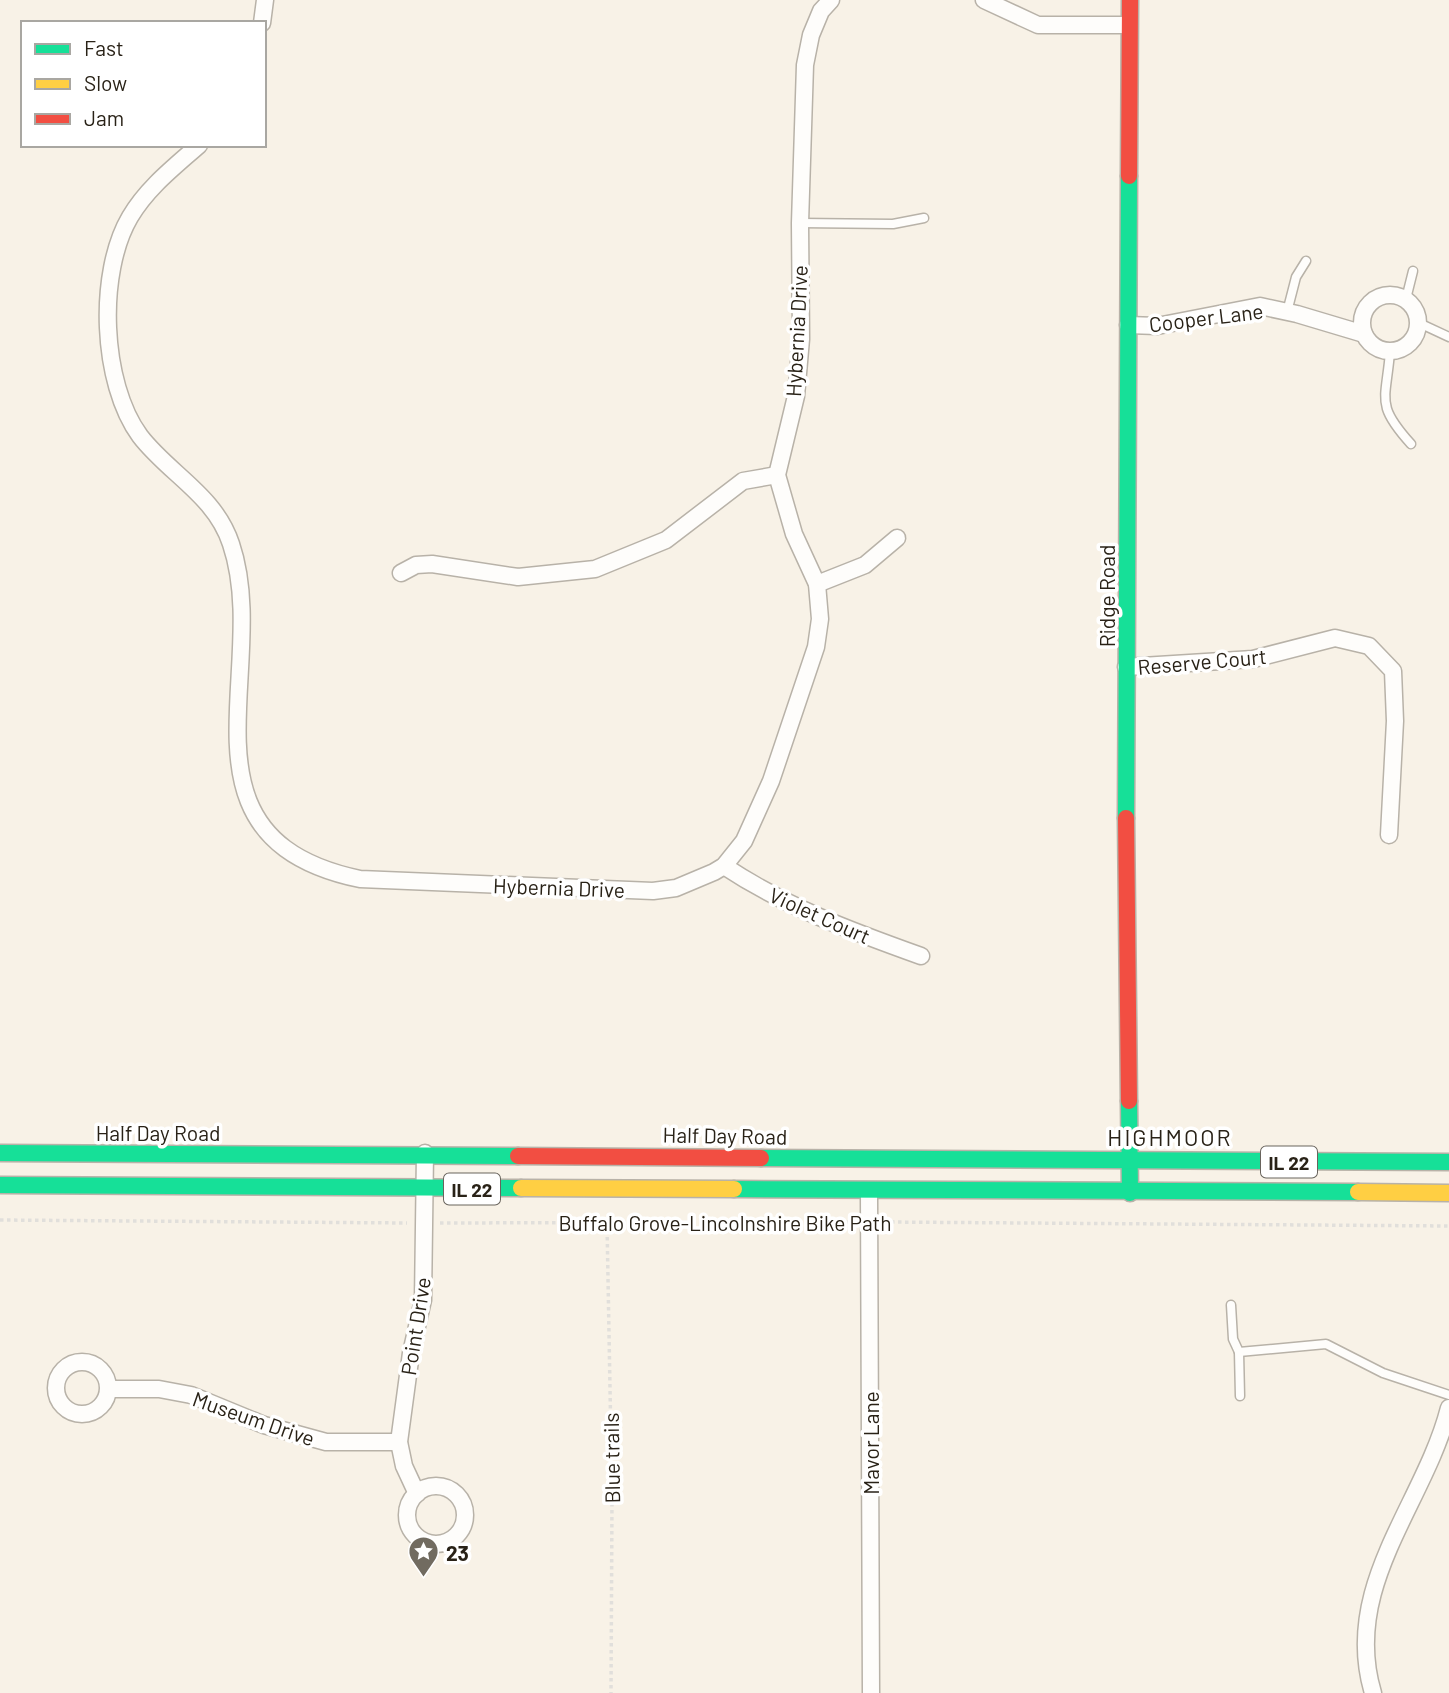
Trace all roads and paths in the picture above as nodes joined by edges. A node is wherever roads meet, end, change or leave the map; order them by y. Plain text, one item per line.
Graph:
1 (265, 0) edge
2 (831, 0) edge
3 (984, 0) edge
4 (1130, 0) edge
5 (262, 21) edge
6 (1129, 25) junction
7 (197, 147) edge
8 (924, 218) dead end
9 (800, 223) junction
10 (1306, 261) dead end
11 (1413, 271) dead end
12 (1406, 299) junction
13 (1287, 312) junction
14 (1419, 323) junction
15 (1128, 325) junction
16 (1364, 334) junction
17 (1449, 338) edge
18 (1391, 352) junction
19 (1411, 444) dead end
20 (777, 475) junction
21 (897, 538) dead end
22 (401, 573) dead end
23 (817, 584) junction
24 (1126, 667) junction
25 (1389, 835) dead end
26 (724, 866) junction
27 (920, 956) dead end
28 (0, 1153) edge
29 (425, 1153) junction
30 (1130, 1161) junction
31 (1449, 1162) edge
32 (0, 1185) edge
33 (425, 1189) junction
34 (869, 1192) junction
35 (1130, 1193) junction
36 (1449, 1193) edge
37 (0, 1220) edge
38 (870, 1222) junction
39 (425, 1223) junction
40 (607, 1223) junction
41 (1449, 1226) edge
42 (1231, 1305) dead end
43 (1239, 1352) junction
44 (109, 1389) dead end
45 (1449, 1395) edge
46 (1240, 1396) dead end
47 (1449, 1408) edge
48 (400, 1442) junction
49 (417, 1494) dead end
50 (611, 1693) edge
51 (871, 1693) edge
52 (1373, 1693) edge

1 - 5 street
2 - 9 street, Hybernia Drive
3 - 6 street
4 - 6 main road, Ridge Road
6 - 15 main road, Ridge Road
7 - 26 street, Hybernia Drive
8 - 9 lane
9 - 20 street, Hybernia Drive
10 - 13 lane
11 - 12 lane
12 - 14 street
12 - 16 street
13 - 15 street, Cooper Lane
13 - 16 street, Cooper Lane
14 - 17 lane
14 - 18 street
15 - 24 main road, Ridge Road
16 - 18 street, Cooper Lane
18 - 19 lane
20 - 22 street
20 - 23 street, Hybernia Drive
21 - 23 street
23 - 26 street, Hybernia Drive
24 - 25 street, Reserve Court
24 - 30 main road, Ridge Road
26 - 27 street, Violet Court
28 - 29 main road, Half Day Road / IL 22
29 - 30 main road, Half Day Road / IL 22
29 - 33 street, Point Drive
30 - 31 main road, Half Day Road / IL 22
30 - 35 main road, Ridge Road
32 - 33 main road, IL 22
33 - 34 main road, IL 22
33 - 39 street, Point Drive
34 - 35 main road, IL 22
34 - 38 street, Mavor Lane
35 - 36 main road, IL 22
37 - 39 path, Buffalo Grove-Lincolnshire Bike Path
38 - 40 path, Buffalo Grove-Lincolnshire Bike Path
38 - 41 path, Buffalo Grove-Lincolnshire Bike Path
38 - 51 street, Mavor Lane
39 - 40 path, Buffalo Grove-Lincolnshire Bike Path
39 - 48 street, Point Drive
40 - 50 path, Blue trails
42 - 43 lane
43 - 45 lane
43 - 46 lane
44 - 48 street, Museum Drive
47 - 52 street
48 - 49 street, Point Drive

